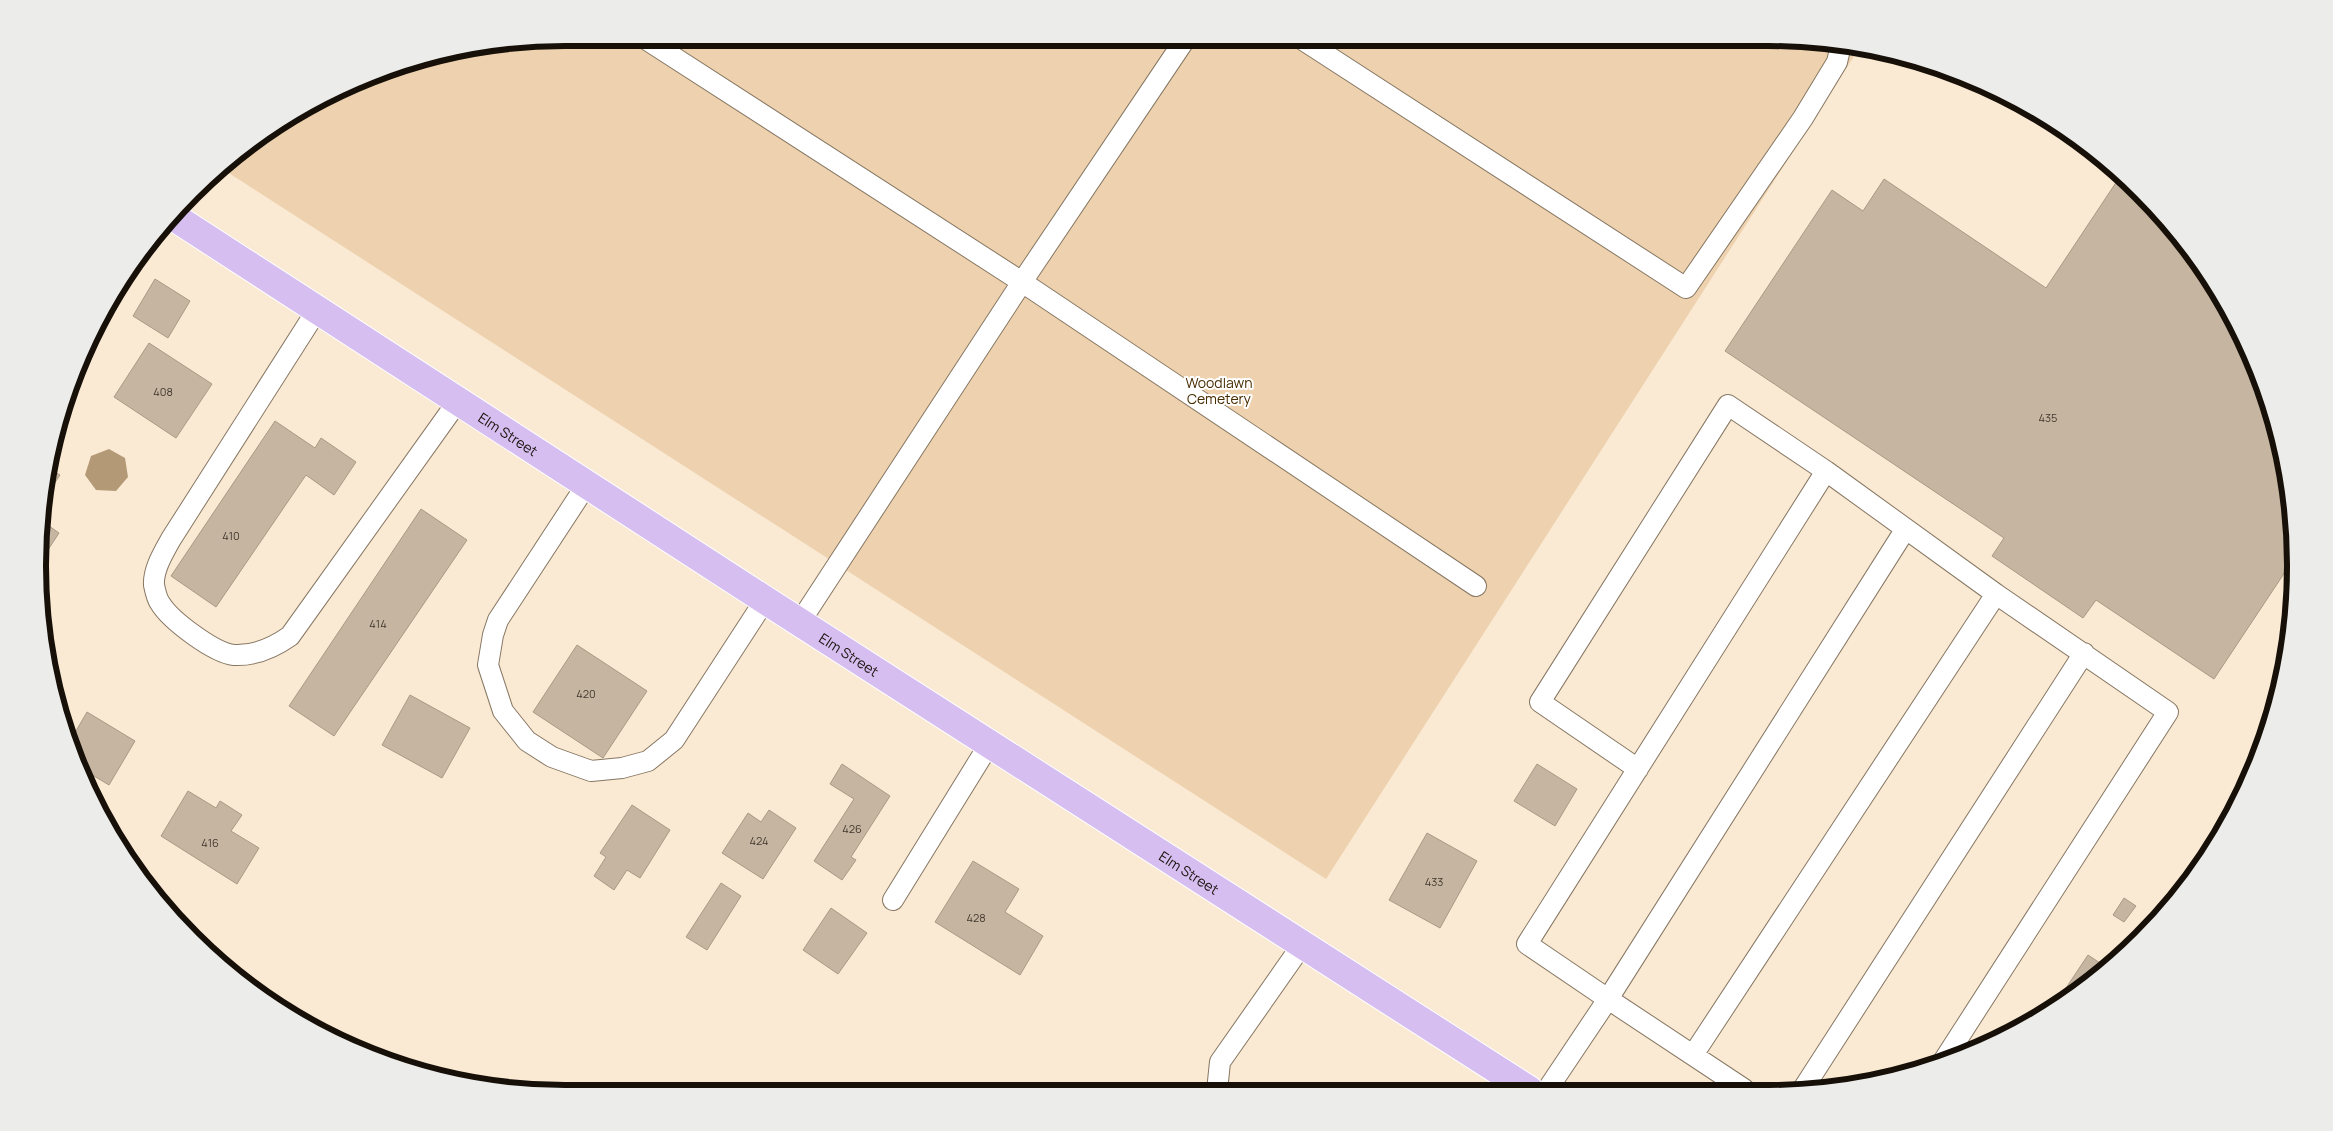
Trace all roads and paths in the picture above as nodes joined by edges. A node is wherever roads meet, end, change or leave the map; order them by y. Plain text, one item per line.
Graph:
1 (656, 46) edge
2 (1181, 46) edge
3 (1312, 46) edge
4 (1839, 52) edge
5 (178, 220) edge
6 (1022, 282) junction
7 (317, 310) junction
8 (458, 401) junction
9 (1826, 471) junction
10 (587, 484) junction
11 (1905, 530) junction
12 (1476, 586) dead end
13 (1996, 594) junction
14 (765, 600) junction
15 (800, 622) junction
16 (2084, 653) junction
17 (990, 743) junction
18 (1638, 769) junction
19 (893, 900) dead end
20 (1302, 945) junction
21 (1608, 999) junction
22 (1950, 1051) edge
23 (1693, 1055) junction
24 (1807, 1083) edge
25 (1218, 1085) edge
26 (1521, 1085) edge
27 (1551, 1085) edge
28 (1738, 1085) edge

1 - 6 lane
2 - 6 lane
3 - 4 lane
5 - 7 main road, Elm Street
6 - 12 lane
6 - 15 lane
7 - 8 main road, Elm Street
7 - 8 lane
8 - 10 main road, Elm Street
9 - 11 lane
9 - 18 lane
9 - 18 lane
10 - 14 main road, Elm Street
10 - 14 lane
11 - 13 lane
11 - 21 lane
13 - 16 lane
13 - 23 lane
14 - 15 main road, Elm Street
15 - 17 main road, Elm Street
16 - 22 lane
16 - 24 lane
17 - 19 lane
17 - 20 main road, Elm Street
18 - 21 lane
20 - 25 lane
20 - 26 main road, Elm Street
21 - 23 lane
21 - 27 lane
23 - 28 lane

